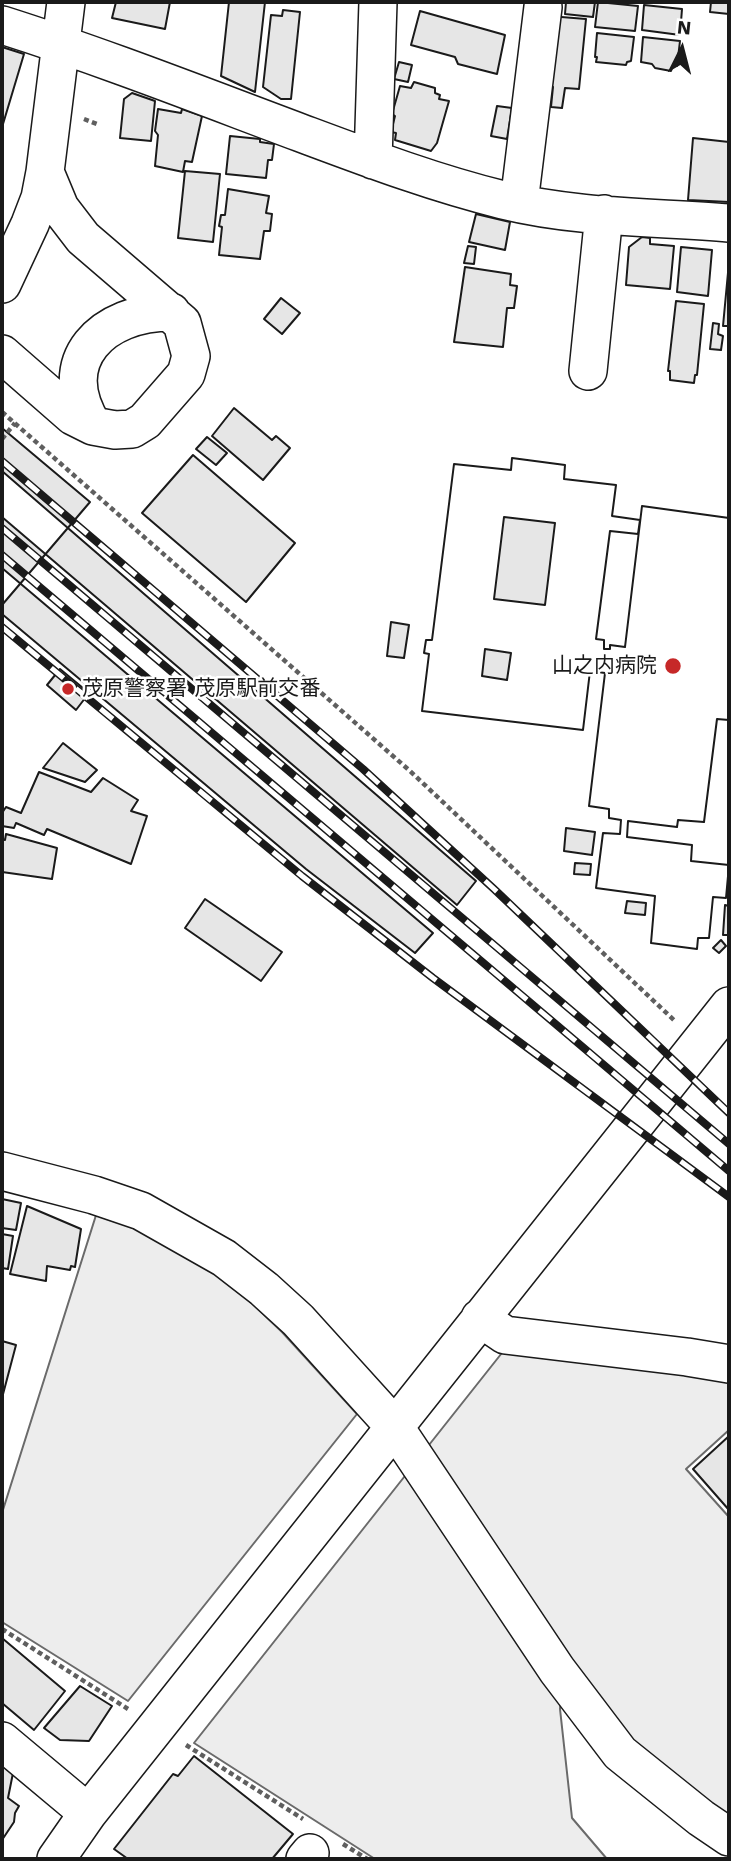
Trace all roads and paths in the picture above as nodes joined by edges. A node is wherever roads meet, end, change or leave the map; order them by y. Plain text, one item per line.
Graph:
1 (66, 2) edge
2 (378, 2) edge
3 (543, 7) dead end
4 (2, 25) edge
5 (60, 46) junction
6 (373, 160) junction
7 (46, 172) junction
8 (519, 203) junction
9 (604, 214) junction
10 (729, 223) edge
11 (2, 284) edge
12 (171, 312) junction
13 (2, 354) edge
14 (589, 371) dead end
15 (2, 412) edge
16 (15, 423) junction
17 (93, 426) junction
18 (2, 439) edge
19 (729, 1006) edge
20 (699, 1045) junction
21 (2, 1171) edge
22 (480, 1318) junction
23 (729, 1364) edge
24 (394, 1426) junction
25 (2, 1741) edge
26 (88, 1813) junction
27 (729, 1837) edge
28 (56, 1859) edge

1 - 5 street
2 - 6 street
3 - 8 street
4 - 5 street
5 - 6 street
5 - 7 street
6 - 8 street
7 - 11 street
7 - 12 street
8 - 9 street
9 - 10 street
9 - 14 street
12 - 17 street
12 - 17 street
13 - 17 street
15 - 16 path
16 - 18 path
16 - 20 path
19 - 20 street
20 - 22 street
21 - 24 street
22 - 23 street
22 - 24 street
24 - 26 street
24 - 27 street
25 - 26 street
26 - 28 street

